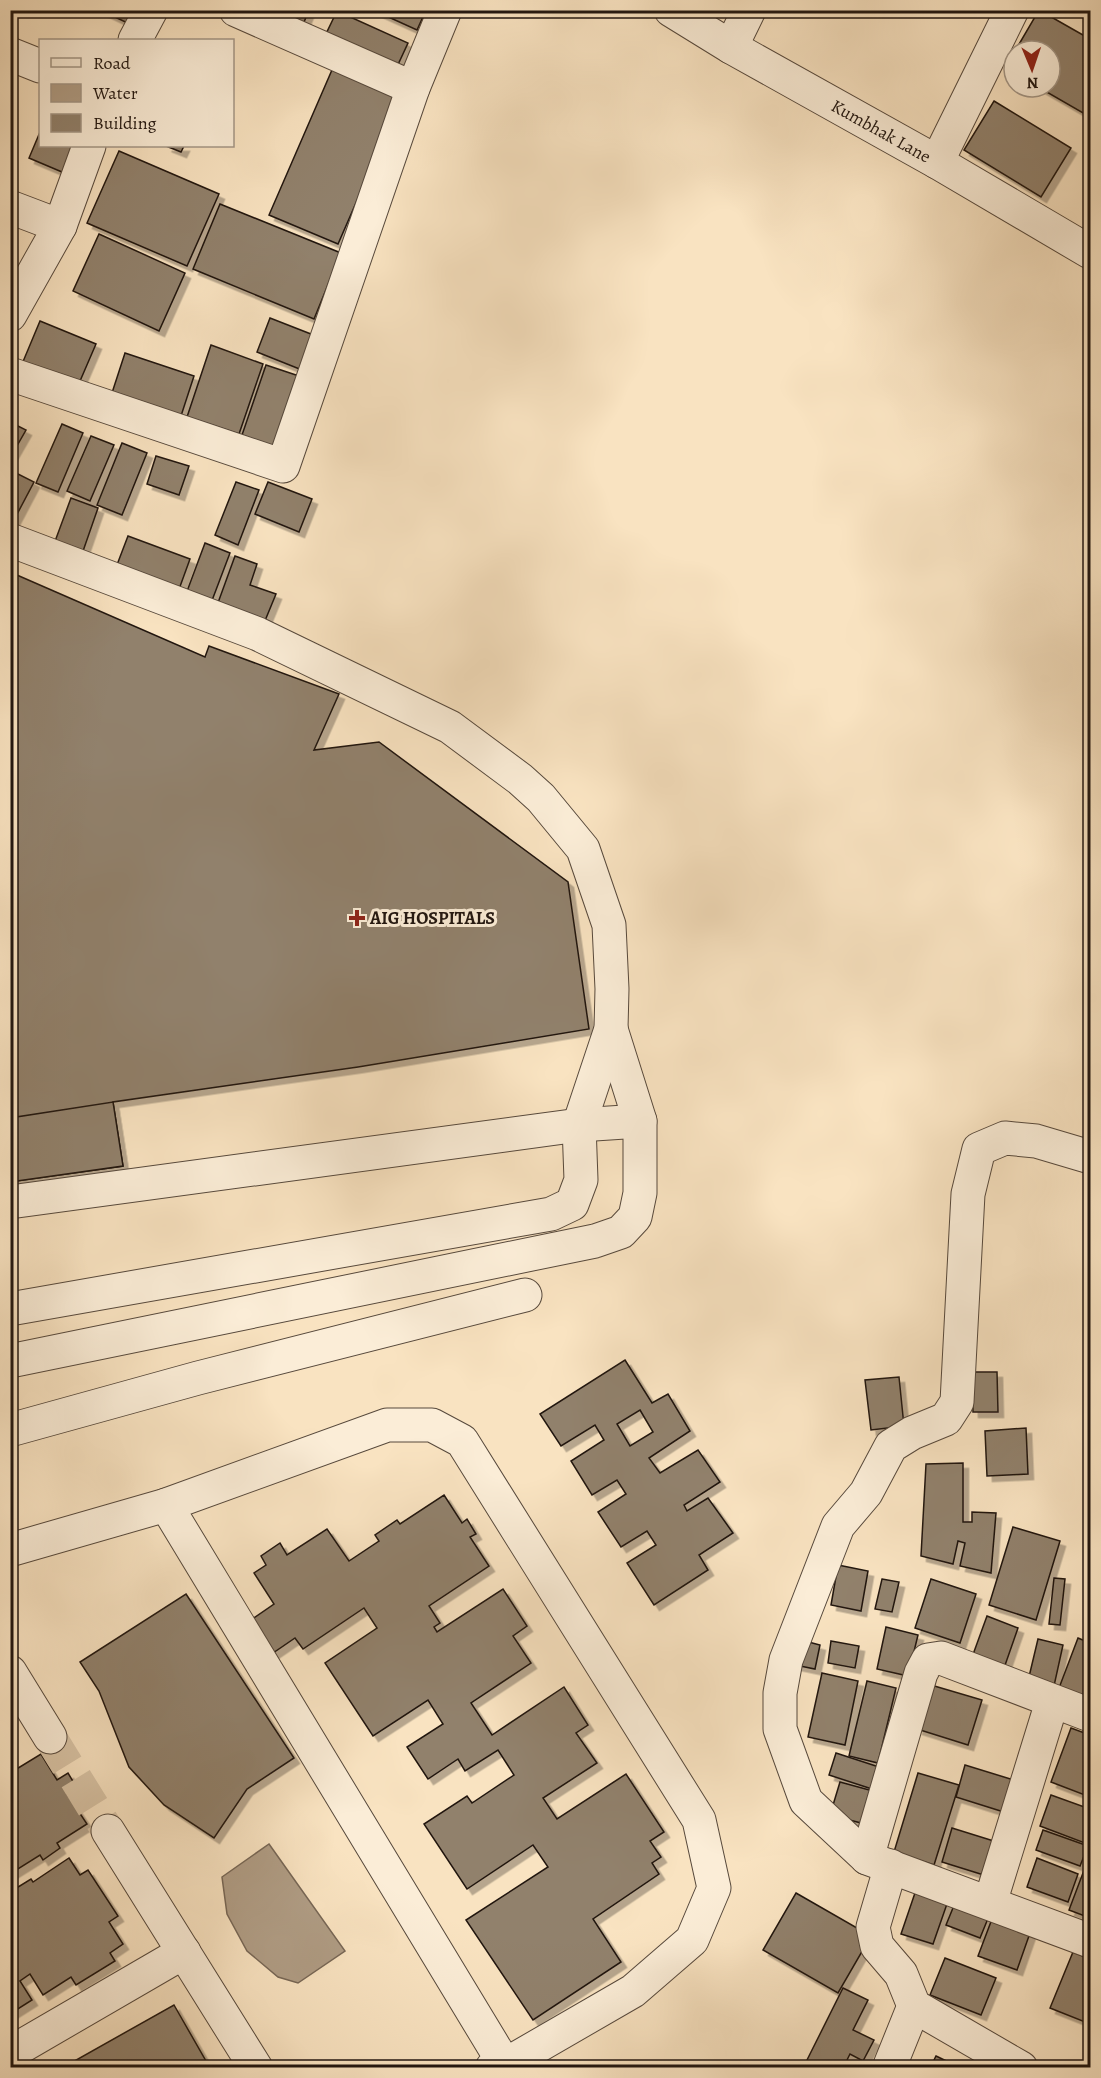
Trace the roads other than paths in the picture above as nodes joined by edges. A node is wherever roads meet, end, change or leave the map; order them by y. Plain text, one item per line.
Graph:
1 (151, 10) edge
2 (236, 10) edge
3 (445, 10) edge
4 (671, 10) edge
5 (749, 10) edge
6 (1012, 10) edge
7 (136, 39) edge
8 (731, 47) junction
9 (10, 54) edge
10 (39, 66) edge
11 (413, 88) junction
12 (89, 147) edge
13 (937, 162) junction
14 (10, 207) edge
15 (60, 226) junction
16 (1090, 252) edge
17 (10, 315) edge
18 (10, 374) edge
19 (10, 540) edge
20 (611, 1029) junction
21 (640, 1122) junction
22 (579, 1125) junction
23 (1090, 1157) edge
24 (10, 1202) edge
25 (251, 1267) junction
26 (525, 1295) dead end
27 (10, 1309) edge
28 (258, 1311) junction
29 (10, 1361) edge
30 (10, 1430) edge
31 (166, 1505) junction
32 (10, 1550) edge
33 (10, 1672) edge
34 (1052, 1702) junction
35 (1090, 1715) edge
36 (50, 1737) tunnel mouth
37 (108, 1831) tunnel mouth
38 (879, 1862) junction
39 (990, 1903) junction
40 (1090, 1941) edge
41 (184, 1952) junction
42 (914, 2006) junction
43 (10, 2053) edge
44 (499, 2066) edge
45 (256, 2067) edge
46 (889, 2067) edge
47 (1021, 2067) edge

1 - 7 street
2 - 11 street
3 - 11 street
4 - 8 street, Kumbhak Lane
5 - 8 street
6 - 13 street
8 - 13 street, Kumbhak Lane
9 - 10 street
11 - 18 street
12 - 15 street
13 - 16 street, Kumbhak Lane
14 - 15 street
15 - 17 street
19 - 20 street
20 - 21 street
20 - 22 street
21 - 22 street
21 - 28 street
22 - 24 street
22 - 25 street
23 - 38 street
25 - 27 street
25 - 28 street
26 - 30 street
28 - 29 street
31 - 32 street
31 - 44 street
31 - 44 street
33 - 36 street
34 - 35 street
34 - 38 street
34 - 39 street
37 - 41 street
38 - 39 street
38 - 42 street
39 - 40 street
41 - 43 street
41 - 45 street
42 - 46 street
42 - 47 street

